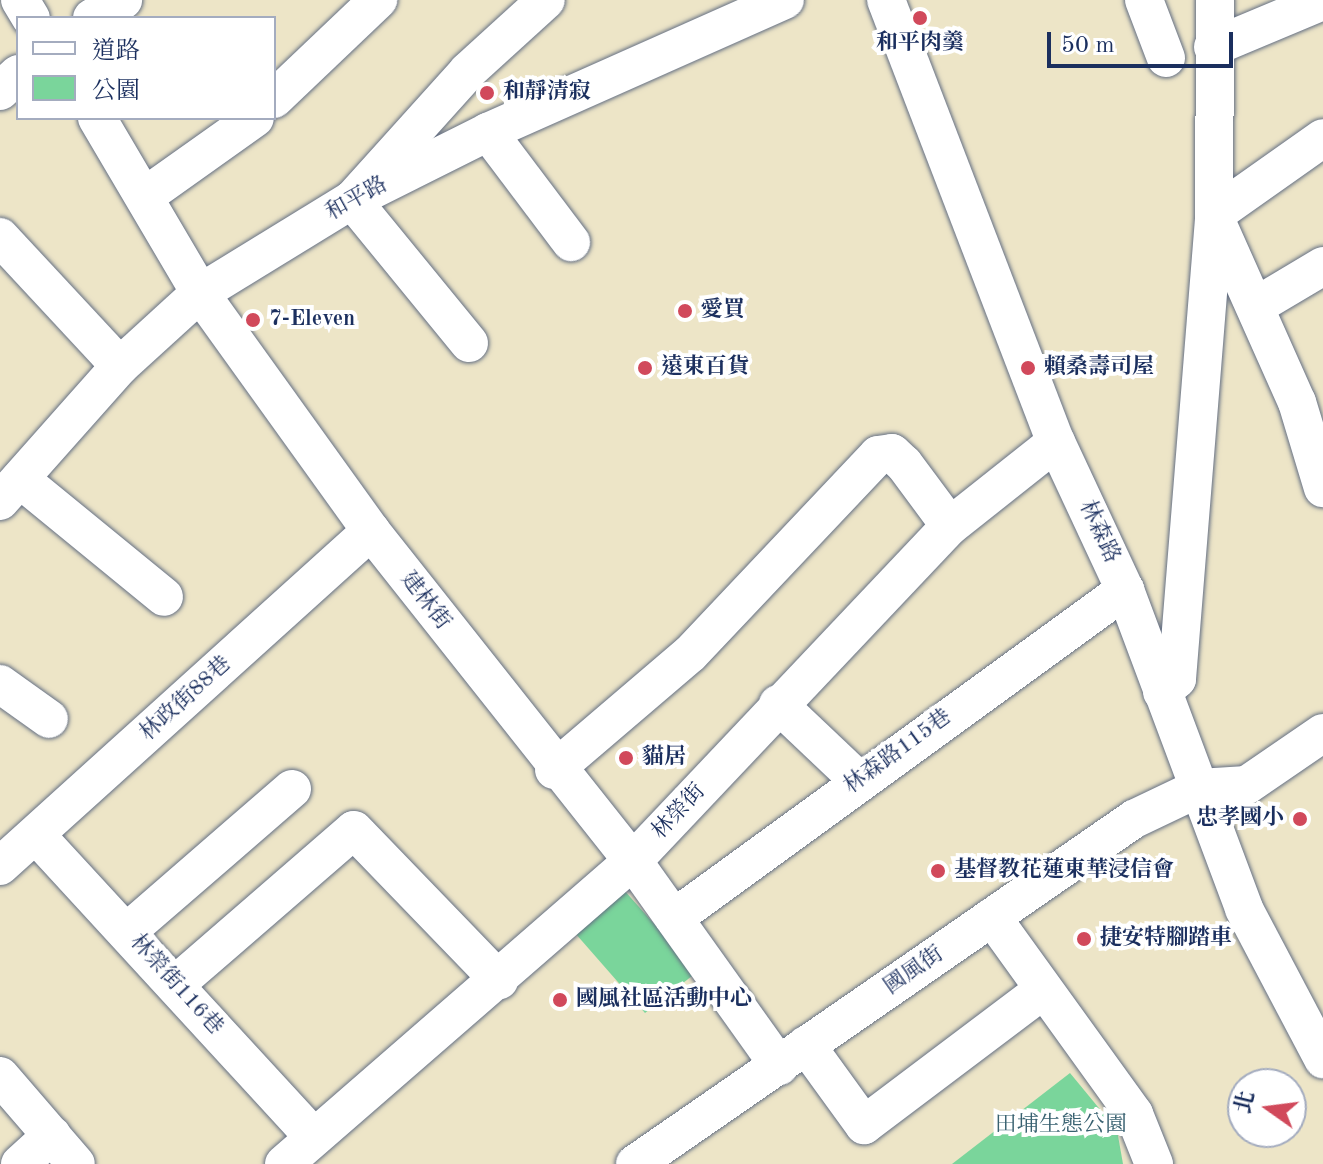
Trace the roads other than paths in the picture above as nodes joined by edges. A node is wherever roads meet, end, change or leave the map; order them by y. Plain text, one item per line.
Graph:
1 (378, 0) edge
2 (546, 0) edge
3 (785, 0) edge
4 (886, 0) edge
5 (1144, 0) edge
6 (1215, 0) edge
7 (1323, 1) edge
8 (1213, 47) junction
9 (1166, 58) dead end
10 (16, 76) edge
11 (0, 91) edge
12 (276, 97) edge
13 (98, 120) edge
14 (252, 120) edge
15 (488, 132) junction
16 (1323, 138) edge
17 (148, 194) junction
18 (352, 200) junction
19 (1214, 215) junction
20 (0, 237) edge
21 (571, 242) dead end
22 (1323, 266) edge
23 (200, 293) junction
24 (1256, 306) junction
25 (469, 343) dead end
26 (120, 366) junction
27 (1310, 395) edge
28 (1056, 442) junction
29 (1323, 488) edge
30 (10, 490) edge
31 (950, 526) junction
32 (371, 531) junction
33 (1125, 590) junction
34 (164, 597) dead end
35 (0, 684) edge
36 (1162, 692) junction
37 (778, 704) junction
38 (49, 719) dead end
39 (1323, 733) edge
40 (554, 770) junction
41 (858, 780) junction
42 (1199, 788) junction
43 (292, 789) dead end
44 (36, 835) junction
45 (633, 861) junction
46 (0, 866) edge
47 (992, 917) junction
48 (674, 918) junction
49 (128, 931) junction
50 (499, 980) junction
51 (176, 984) junction
52 (1042, 991) junction
53 (793, 1056) junction
54 (1323, 1059) edge
55 (0, 1076) edge
56 (314, 1137) junction
57 (64, 1150) edge
58 (20, 1164) edge
59 (284, 1164) edge
60 (635, 1164) edge
61 (1154, 1164) edge

1 - 12 street
2 - 18 street
3 - 15 street, 和平路
4 - 28 street, 林森路
5 - 9 street
6 - 8 street
7 - 8 street
8 - 19 street
10 - 11 street
13 - 17 street, 建林街
14 - 17 street
15 - 18 street, 和平路
15 - 21 street
16 - 19 street
17 - 23 street, 建林街
18 - 23 street, 和平路
18 - 25 street
19 - 24 street
19 - 36 street
20 - 26 street
22 - 24 street
23 - 26 street, 和平路
23 - 32 street, 建林街
24 - 27 street
26 - 30 street, 和平路
27 - 29 street
28 - 31 street, 林榮街
28 - 33 street, 林森路
30 - 34 street
31 - 37 street, 林榮街
31 - 40 street
32 - 40 street, 建林街
32 - 44 street, 林政街88巷
33 - 36 street, 林森路
33 - 41 street, 林森路115巷
35 - 38 street
36 - 42 street, 林森路
37 - 41 street
37 - 45 street, 林榮街
39 - 42 street
40 - 45 street, 建林街
41 - 48 street, 林森路115巷
42 - 47 street, 國風街
42 - 54 street, 林森路
43 - 49 street
44 - 46 street, 林政街88巷
44 - 49 street, 林榮街116巷
45 - 48 street, 建林街
45 - 50 street, 林榮街
47 - 52 street
47 - 53 street, 國風街
48 - 53 street, 建林街
49 - 51 street, 林榮街116巷
50 - 51 street
50 - 56 street, 林榮街
51 - 56 street, 林榮街116巷
52 - 53 street, 建林街
52 - 61 street
53 - 60 street, 國風街
55 - 57 street
56 - 59 street, 林榮街
57 - 58 street

